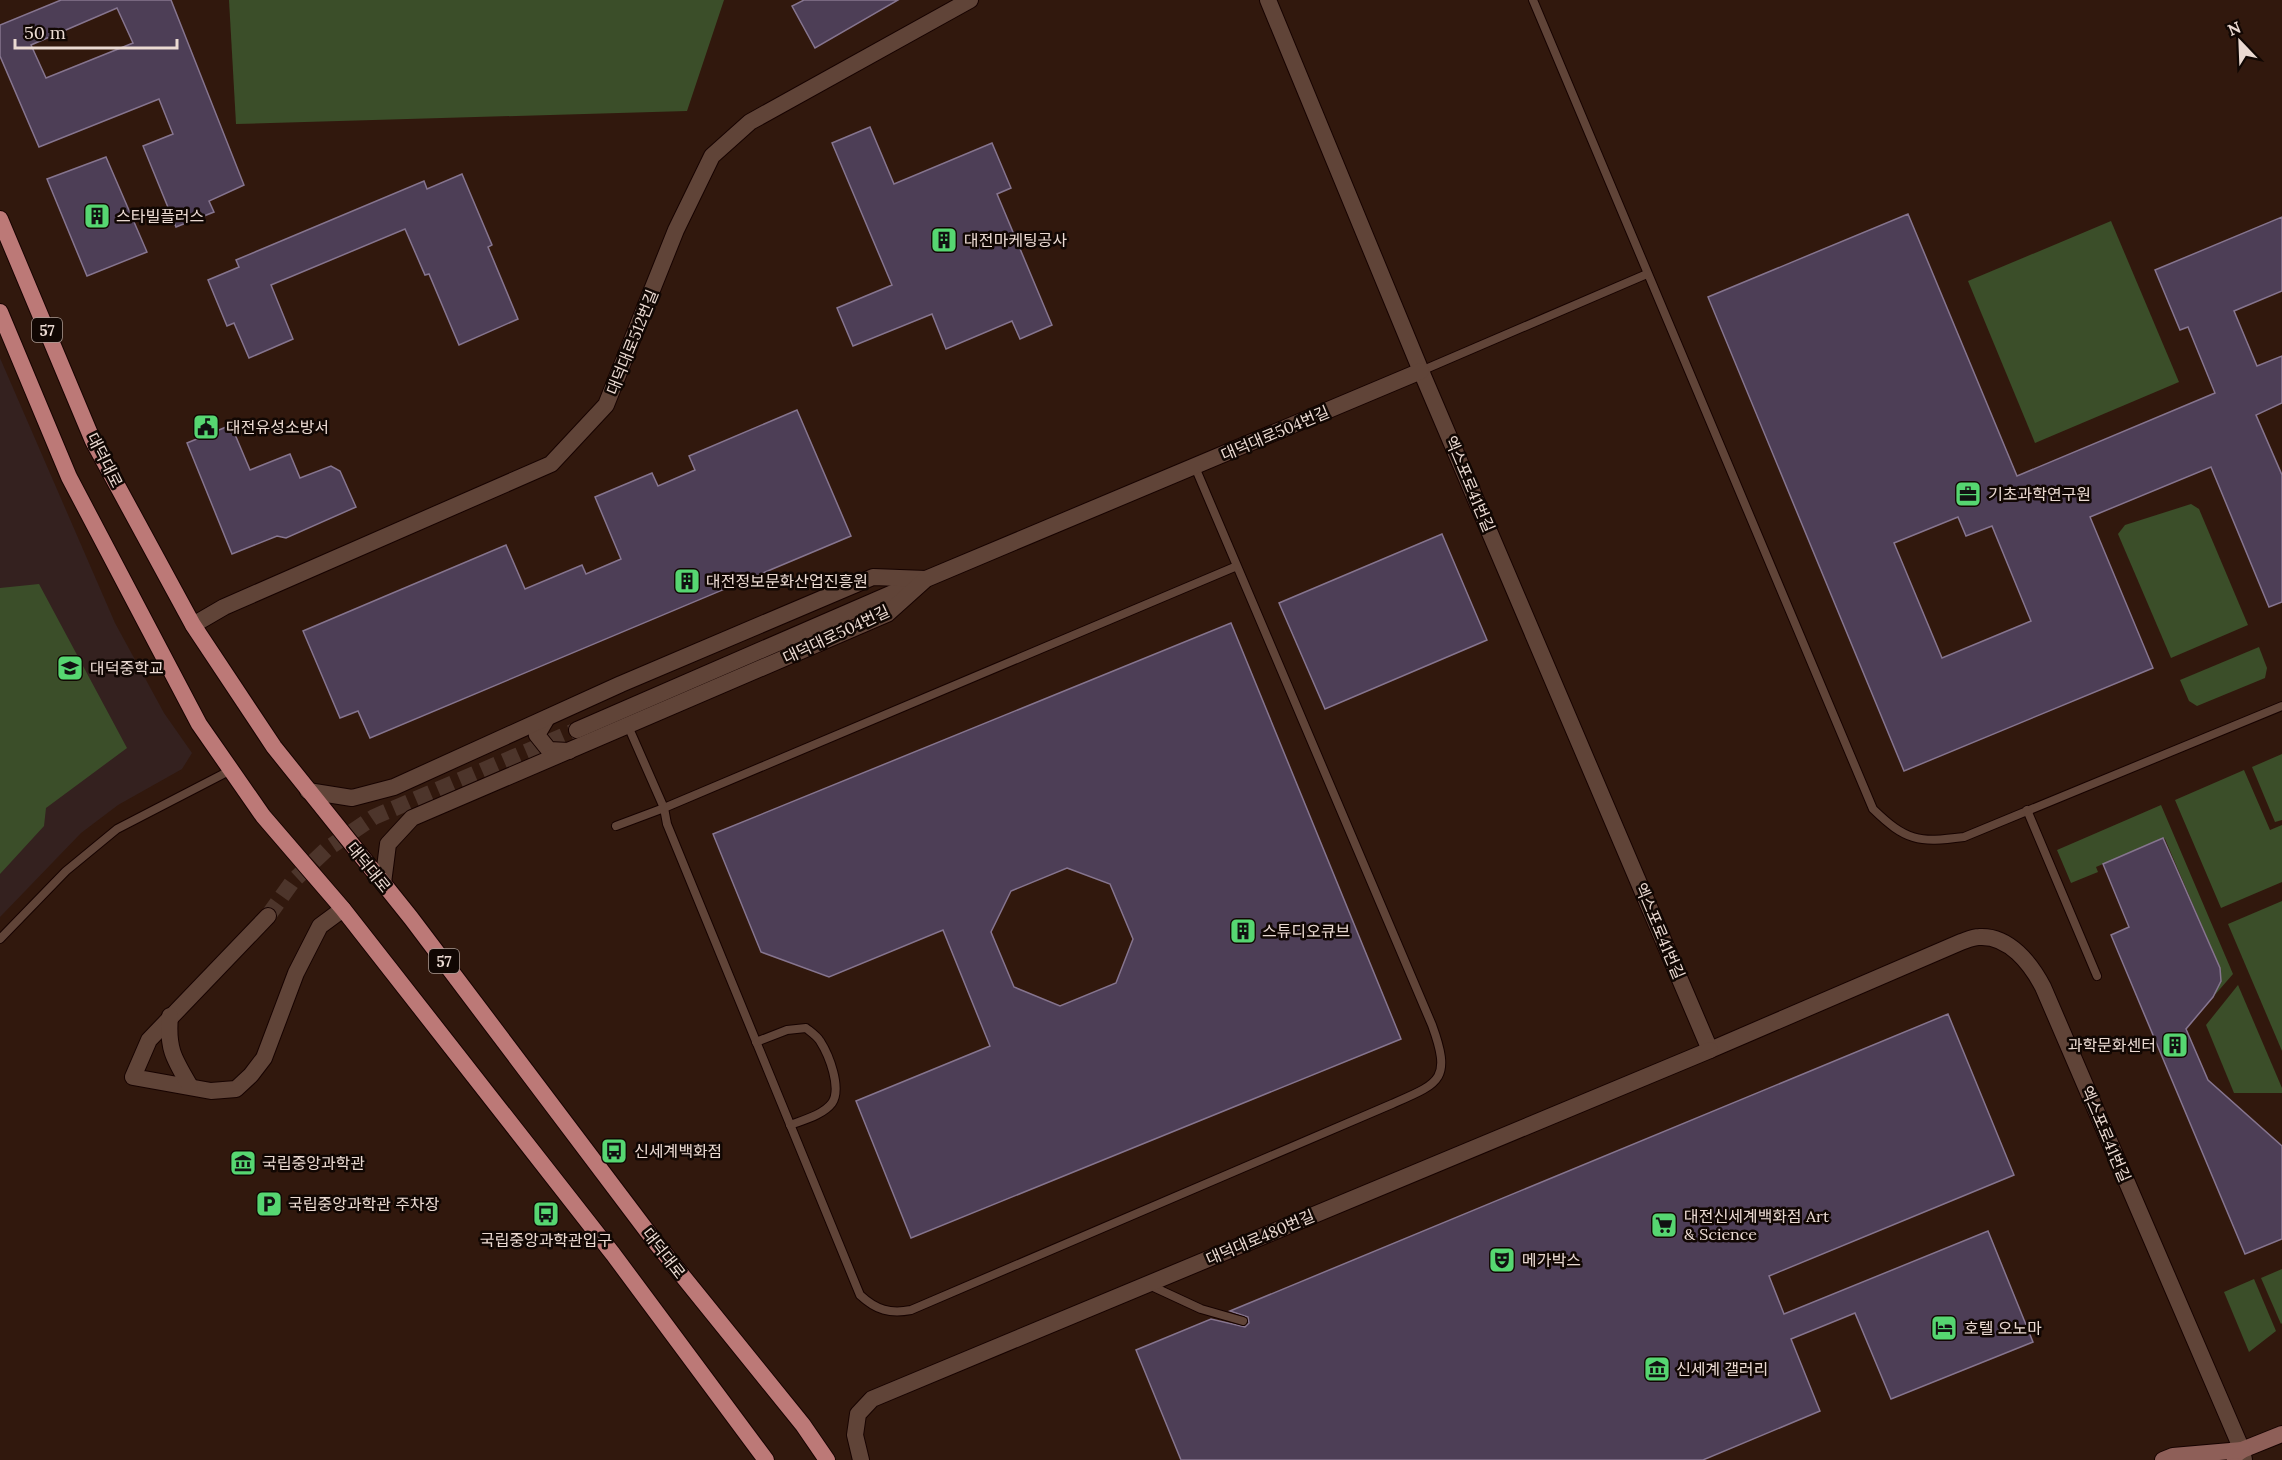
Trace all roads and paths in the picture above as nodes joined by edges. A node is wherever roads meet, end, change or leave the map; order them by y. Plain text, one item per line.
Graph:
1 (970, 0) edge
2 (1268, 0) edge
3 (1533, 0) edge
4 (0, 219) edge
5 (1647, 274) junction
6 (0, 312) edge
7 (1421, 371) junction
8 (1195, 467) junction
9 (1237, 566) junction
10 (926, 579) junction
11 (194, 625) junction
12 (2282, 706) edge
13 (547, 718) junction
14 (628, 726) junction
15 (577, 730) tunnel mouth
16 (570, 751) junction
17 (231, 770) junction
18 (308, 790) junction
19 (664, 808) junction
20 (2027, 810) junction
21 (616, 826) dead end
22 (383, 883) junction
23 (343, 909) junction
24 (268, 916) tunnel mouth
25 (0, 939) edge
26 (2097, 976) dead end
27 (170, 1016) junction
28 (756, 1042) junction
29 (1710, 1050) junction
30 (190, 1086) junction
31 (790, 1125) junction
32 (1147, 1284) junction
33 (1243, 1321) dead end
34 (2282, 1434) edge
35 (2241, 1458) edge
36 (766, 1460) edge
37 (827, 1460) edge
38 (861, 1460) edge
39 (2163, 1460) edge

1 - 11 street, 대덕대로512번길
2 - 7 street, 엑스포로41번길
3 - 5 lane
4 - 11 main road, 대덕대로 / 57
5 - 7 lane
5 - 20 lane
6 - 17 main road, 57
7 - 8 street, 대덕대로504번길
7 - 29 street, 엑스포로41번길
8 - 9 lane
8 - 10 street, 대덕대로504번길
9 - 19 lane
9 - 31 lane
10 - 13 street
10 - 14 street, 대덕대로504번길
10 - 15 street
11 - 18 main road, 대덕대로 / 57
12 - 20 lane
13 - 16 street
13 - 18 street
14 - 16 street, 대덕대로504번길
14 - 19 lane
16 - 22 street, 대덕대로504번길
17 - 23 main road, 57
17 - 25 lane
18 - 22 main road, 대덕대로 / 57
19 - 21 lane
19 - 28 lane
20 - 26 lane
22 - 37 main road, 대덕대로 / 57
23 - 30 street
23 - 36 main road, 57
24 - 27 street
27 - 30 street
27 - 30 street
28 - 31 lane
28 - 31 lane
29 - 32 street, 대덕대로480번길
29 - 35 street, 엑스포로41번길
32 - 33 lane
32 - 38 street, 대덕대로480번길
34 - 35 main road
35 - 39 main road

